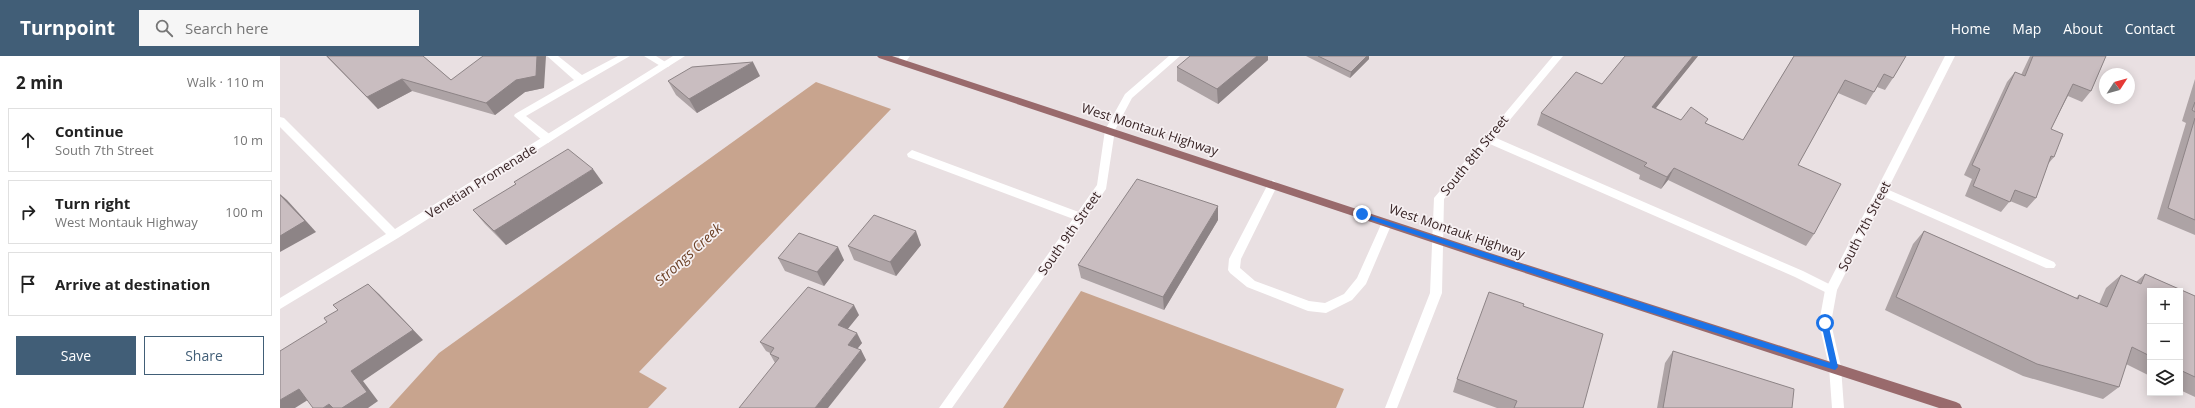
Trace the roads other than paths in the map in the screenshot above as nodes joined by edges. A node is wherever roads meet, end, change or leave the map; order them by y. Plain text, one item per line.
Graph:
1 (552, 56) edge
2 (626, 56) edge
3 (649, 56) edge
4 (680, 56) edge
5 (882, 56) edge
6 (1175, 56) edge
7 (1558, 56) edge
8 (1950, 56) edge
9 (903, 59) edge
10 (665, 66) junction
11 (580, 80) junction
12 (280, 121) edge
13 (1110, 130) junction
14 (1487, 138) junction
15 (548, 139) junction
16 (912, 154) dead end
17 (1273, 184) junction
18 (1882, 191) junction
19 (1080, 217) junction
20 (1387, 223) junction
21 (394, 235) junction
22 (1438, 240) junction
23 (2050, 265) dead end
24 (1831, 290) junction
25 (280, 304) edge
26 (1835, 367) junction
27 (945, 408) edge
28 (1391, 408) edge
29 (1838, 408) edge
30 (1956, 408) edge

1 - 11 street
2 - 11 street
3 - 10 street
4 - 10 street, Venetian Promenade
5 - 9 main road, West Montauk Highway
6 - 13 street, South 9th Street
7 - 14 street, South 8th Street
8 - 18 street, South 7th Street
9 - 13 main road, West Montauk Highway
10 - 15 street, Venetian Promenade
11 - 15 street
12 - 21 street
13 - 17 main road, West Montauk Highway
13 - 19 street, South 9th Street
14 - 22 street, South 8th Street
14 - 24 street
15 - 21 street, Venetian Promenade
16 - 19 street
17 - 20 main road, West Montauk Highway
17 - 20 street
18 - 23 street
18 - 24 street, South 7th Street
19 - 27 street, South 9th Street
20 - 22 main road, West Montauk Highway
21 - 25 street, Venetian Promenade
22 - 26 main road, West Montauk Highway
22 - 28 street, South 8th Street
24 - 26 street, South 7th Street
26 - 29 street, South 7th Street
26 - 30 main road, West Montauk Highway

